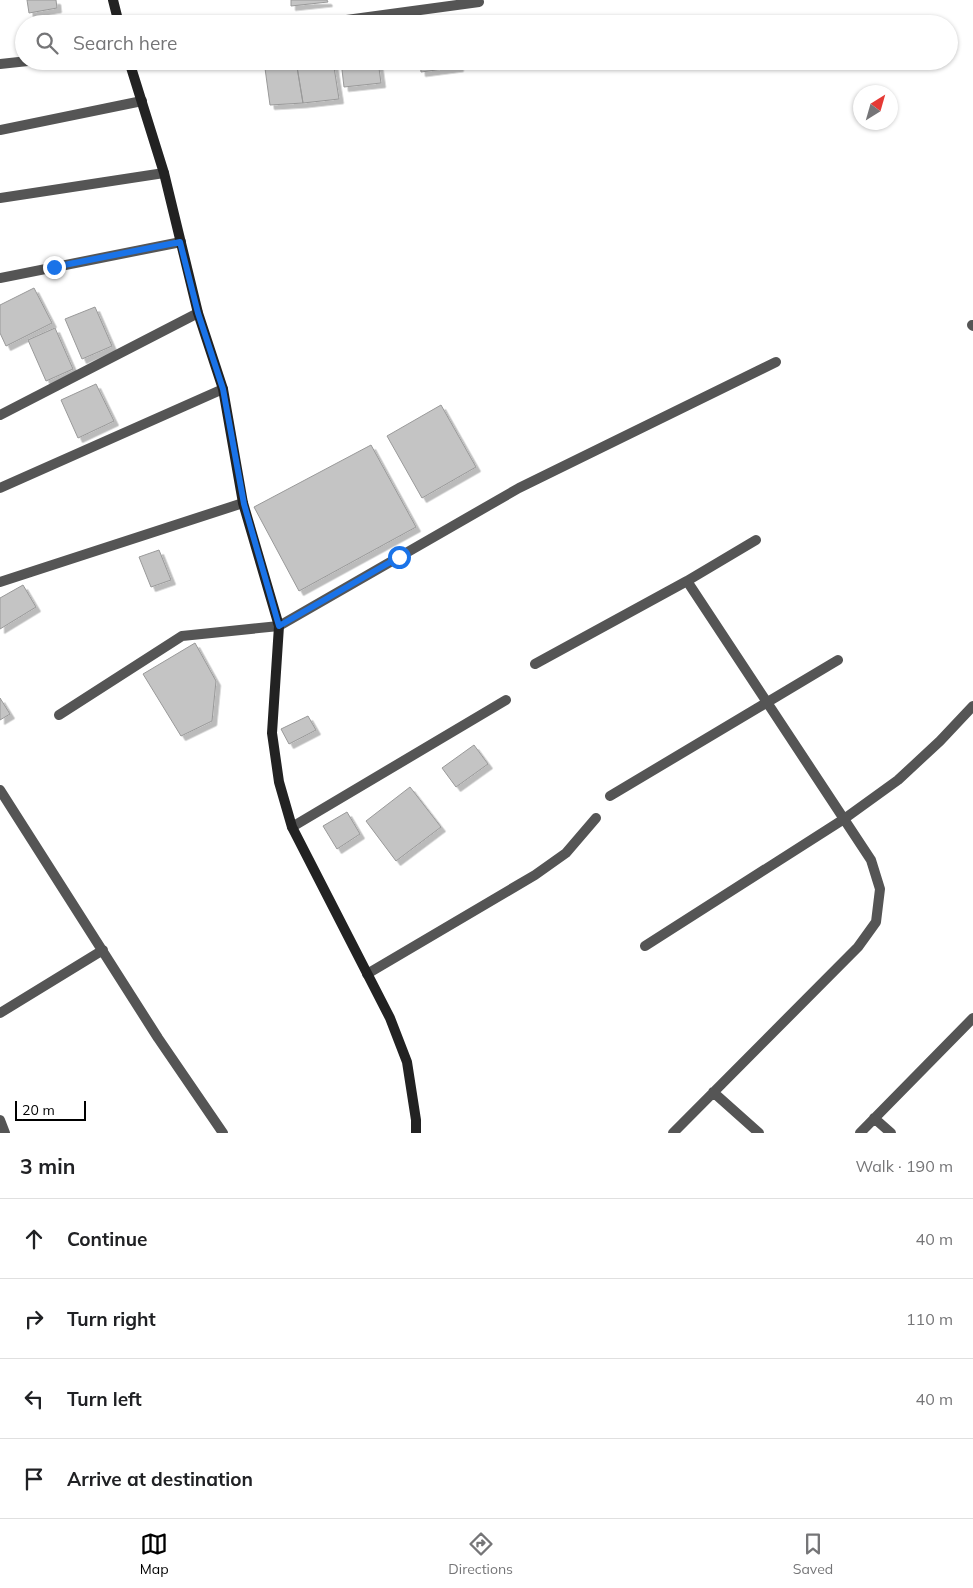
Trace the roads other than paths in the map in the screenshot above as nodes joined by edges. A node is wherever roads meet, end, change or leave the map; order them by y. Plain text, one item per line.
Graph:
1 (113, 0) edge
2 (478, 2) dead end
3 (117, 15) edge
4 (383, 15) edge
5 (15, 62) edge
6 (0, 64) edge
7 (132, 70) edge
8 (142, 101) junction
9 (0, 130) edge
10 (164, 173) junction
11 (0, 198) edge
12 (180, 242) junction
13 (0, 278) edge
14 (198, 313) junction
15 (776, 362) dead end
16 (223, 389) junction
17 (0, 415) edge
18 (0, 488) edge
19 (244, 504) junction
20 (756, 540) dead end
21 (687, 581) junction
22 (0, 582) edge
23 (279, 626) junction
24 (838, 660) dead end
25 (535, 664) dead end
26 (506, 700) dead end
27 (766, 701) junction
28 (973, 706) edge
29 (59, 715) dead end
30 (0, 790) edge
31 (610, 796) dead end
32 (596, 818) dead end
33 (844, 819) junction
34 (292, 827) junction
35 (645, 946) dead end
36 (103, 950) junction
37 (367, 974) junction
38 (0, 1013) edge
39 (973, 1018) edge
40 (714, 1092) junction
41 (874, 1118) junction
42 (0, 1120) edge
43 (6, 1133) edge
44 (223, 1133) edge
45 (416, 1133) edge
46 (673, 1133) edge
47 (759, 1133) edge
48 (860, 1133) edge
49 (891, 1133) edge

1 - 3 street
2 - 4 street
5 - 6 street
7 - 8 street
8 - 9 street
8 - 10 street
10 - 11 street
10 - 12 street
12 - 13 street
12 - 14 street
14 - 16 street
14 - 17 street
15 - 23 street
16 - 18 street
16 - 19 street
19 - 22 street
19 - 23 street
20 - 21 street
21 - 25 street
21 - 27 street
23 - 29 street
23 - 34 street
24 - 27 street
26 - 34 street
27 - 31 street
27 - 33 street
28 - 33 street
30 - 36 street
32 - 37 street
33 - 35 street
33 - 40 street
34 - 37 street
36 - 38 street
36 - 44 street
37 - 45 street
39 - 41 street
40 - 46 street
40 - 47 street
41 - 48 street
41 - 49 street
42 - 43 street

